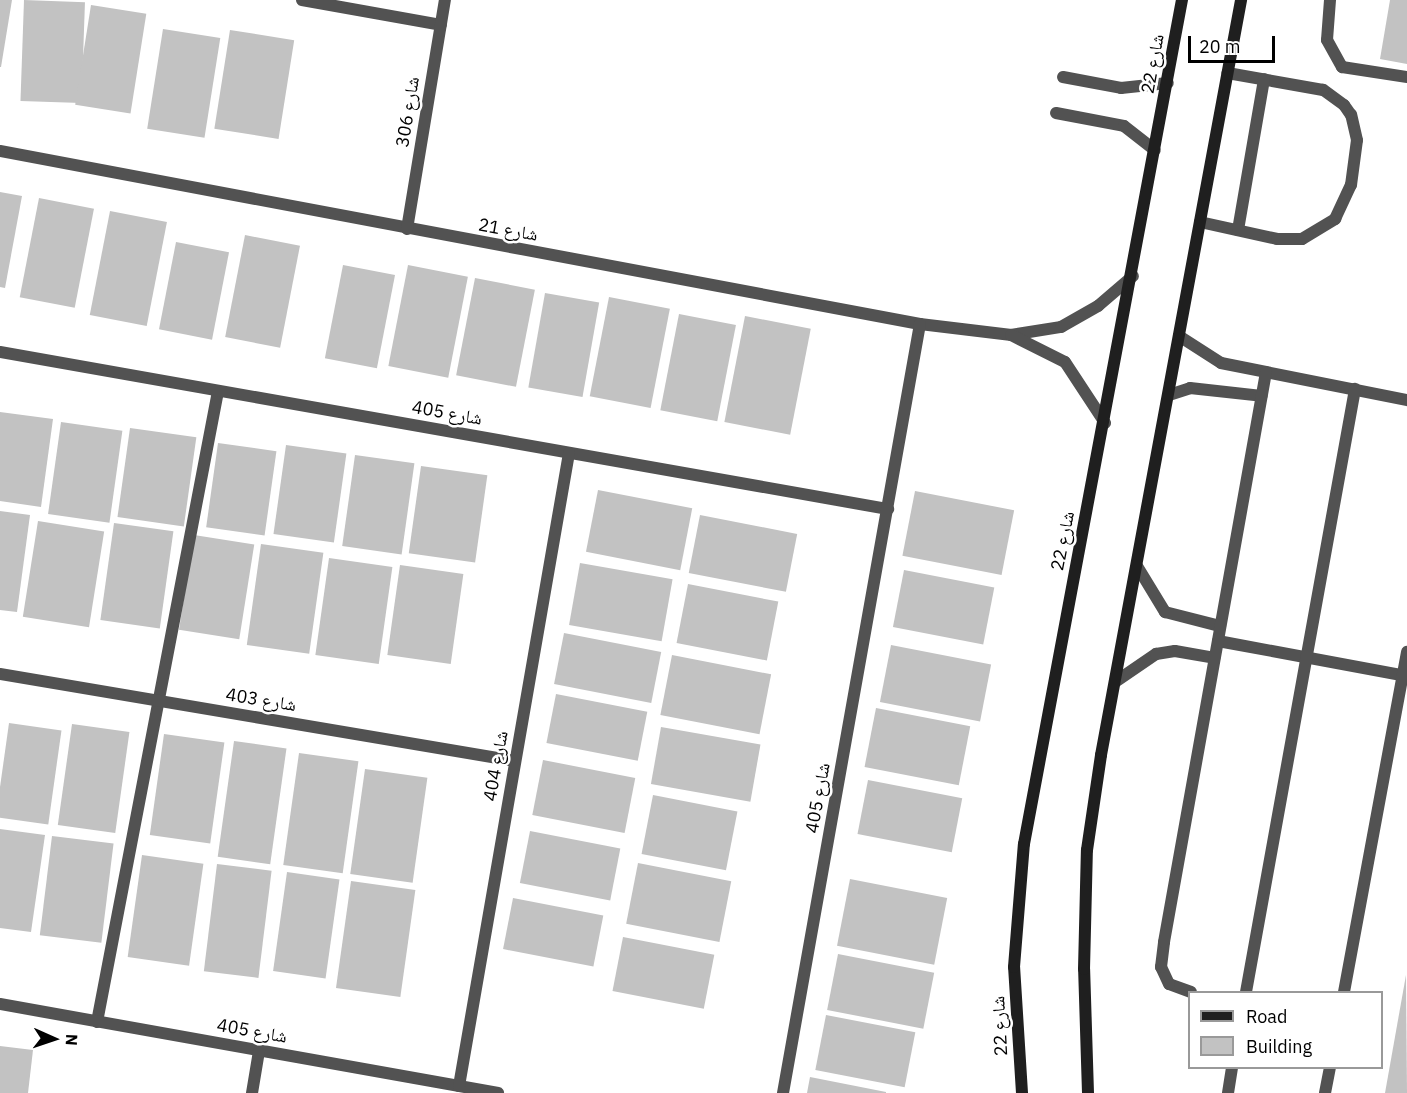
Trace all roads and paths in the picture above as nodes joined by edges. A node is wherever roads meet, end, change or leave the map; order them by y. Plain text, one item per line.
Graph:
1 (302, 0) edge
2 (445, 0) edge
3 (1182, 0) edge
4 (1241, 0) edge
5 (1330, 0) edge
6 (441, 25) junction
7 (1228, 73) junction
8 (1063, 77) dead end
9 (1407, 77) edge
10 (1264, 79) junction
11 (1168, 84) junction
12 (1056, 113) dead end
13 (1155, 150) junction
14 (0, 151) edge
15 (1200, 222) junction
16 (406, 230) junction
17 (1238, 230) junction
18 (1133, 276) junction
19 (920, 324) junction
20 (1011, 335) junction
21 (1179, 336) junction
22 (0, 352) edge
23 (1266, 372) junction
24 (1355, 389) junction
25 (219, 391) junction
26 (1169, 395) junction
27 (1262, 396) junction
28 (1407, 400) edge
29 (1105, 423) junction
30 (569, 453) junction
31 (888, 509) junction
32 (1137, 566) junction
33 (1220, 626) junction
34 (1218, 641) junction
35 (1407, 652) edge
36 (1307, 657) junction
37 (1214, 658) junction
38 (0, 674) edge
39 (1405, 675) edge
40 (1115, 682) junction
41 (159, 701) junction
42 (515, 760) junction
43 (1246, 991) edge
44 (1344, 991) edge
45 (1188, 992) edge
46 (0, 1004) edge
47 (97, 1022) junction
48 (259, 1050) junction
49 (1232, 1069) edge
50 (1330, 1069) edge
51 (459, 1086) junction
52 (252, 1093) edge
53 (498, 1093) edge
54 (783, 1093) edge
55 (1022, 1093) edge
56 (1088, 1093) edge
57 (1228, 1093) edge
58 (1325, 1093) edge

1 - 6 street
2 - 6 street, شارع 306
3 - 11 street, شارع 22
4 - 7 street
5 - 9 street
6 - 16 street, شارع 306
7 - 10 street
7 - 15 street
8 - 11 street
10 - 17 street
10 - 17 street
11 - 13 street, شارع 22
12 - 13 street
13 - 18 street, شارع 22
14 - 16 street, شارع 21
15 - 17 street
15 - 21 street
16 - 19 street, شارع 21
18 - 20 street, شارع 21
18 - 29 street, شارع 22
19 - 20 street, شارع 21
19 - 31 street, شارع 405
20 - 29 street, شارع 21
21 - 23 street
21 - 26 street
22 - 25 street, شارع 405
23 - 24 street
23 - 27 street
24 - 28 street
24 - 36 street
25 - 30 street, شارع 405
25 - 41 street
26 - 27 street
26 - 32 street
27 - 33 street
29 - 55 street, شارع 22
30 - 31 street, شارع 405
30 - 42 street, شارع 404
31 - 54 street, شارع 405
32 - 33 street
32 - 40 street
33 - 34 street
34 - 36 street
34 - 37 street
35 - 39 street
36 - 39 street
36 - 43 street
37 - 40 street
37 - 45 street
38 - 41 street, شارع 403
39 - 44 street
40 - 56 street
41 - 42 street, شارع 403
41 - 47 street
42 - 51 street, شارع 404
46 - 47 street, شارع 405
47 - 48 street, شارع 405
48 - 51 street, شارع 405
48 - 52 street
49 - 57 street
50 - 58 street
51 - 53 street, شارع 405

